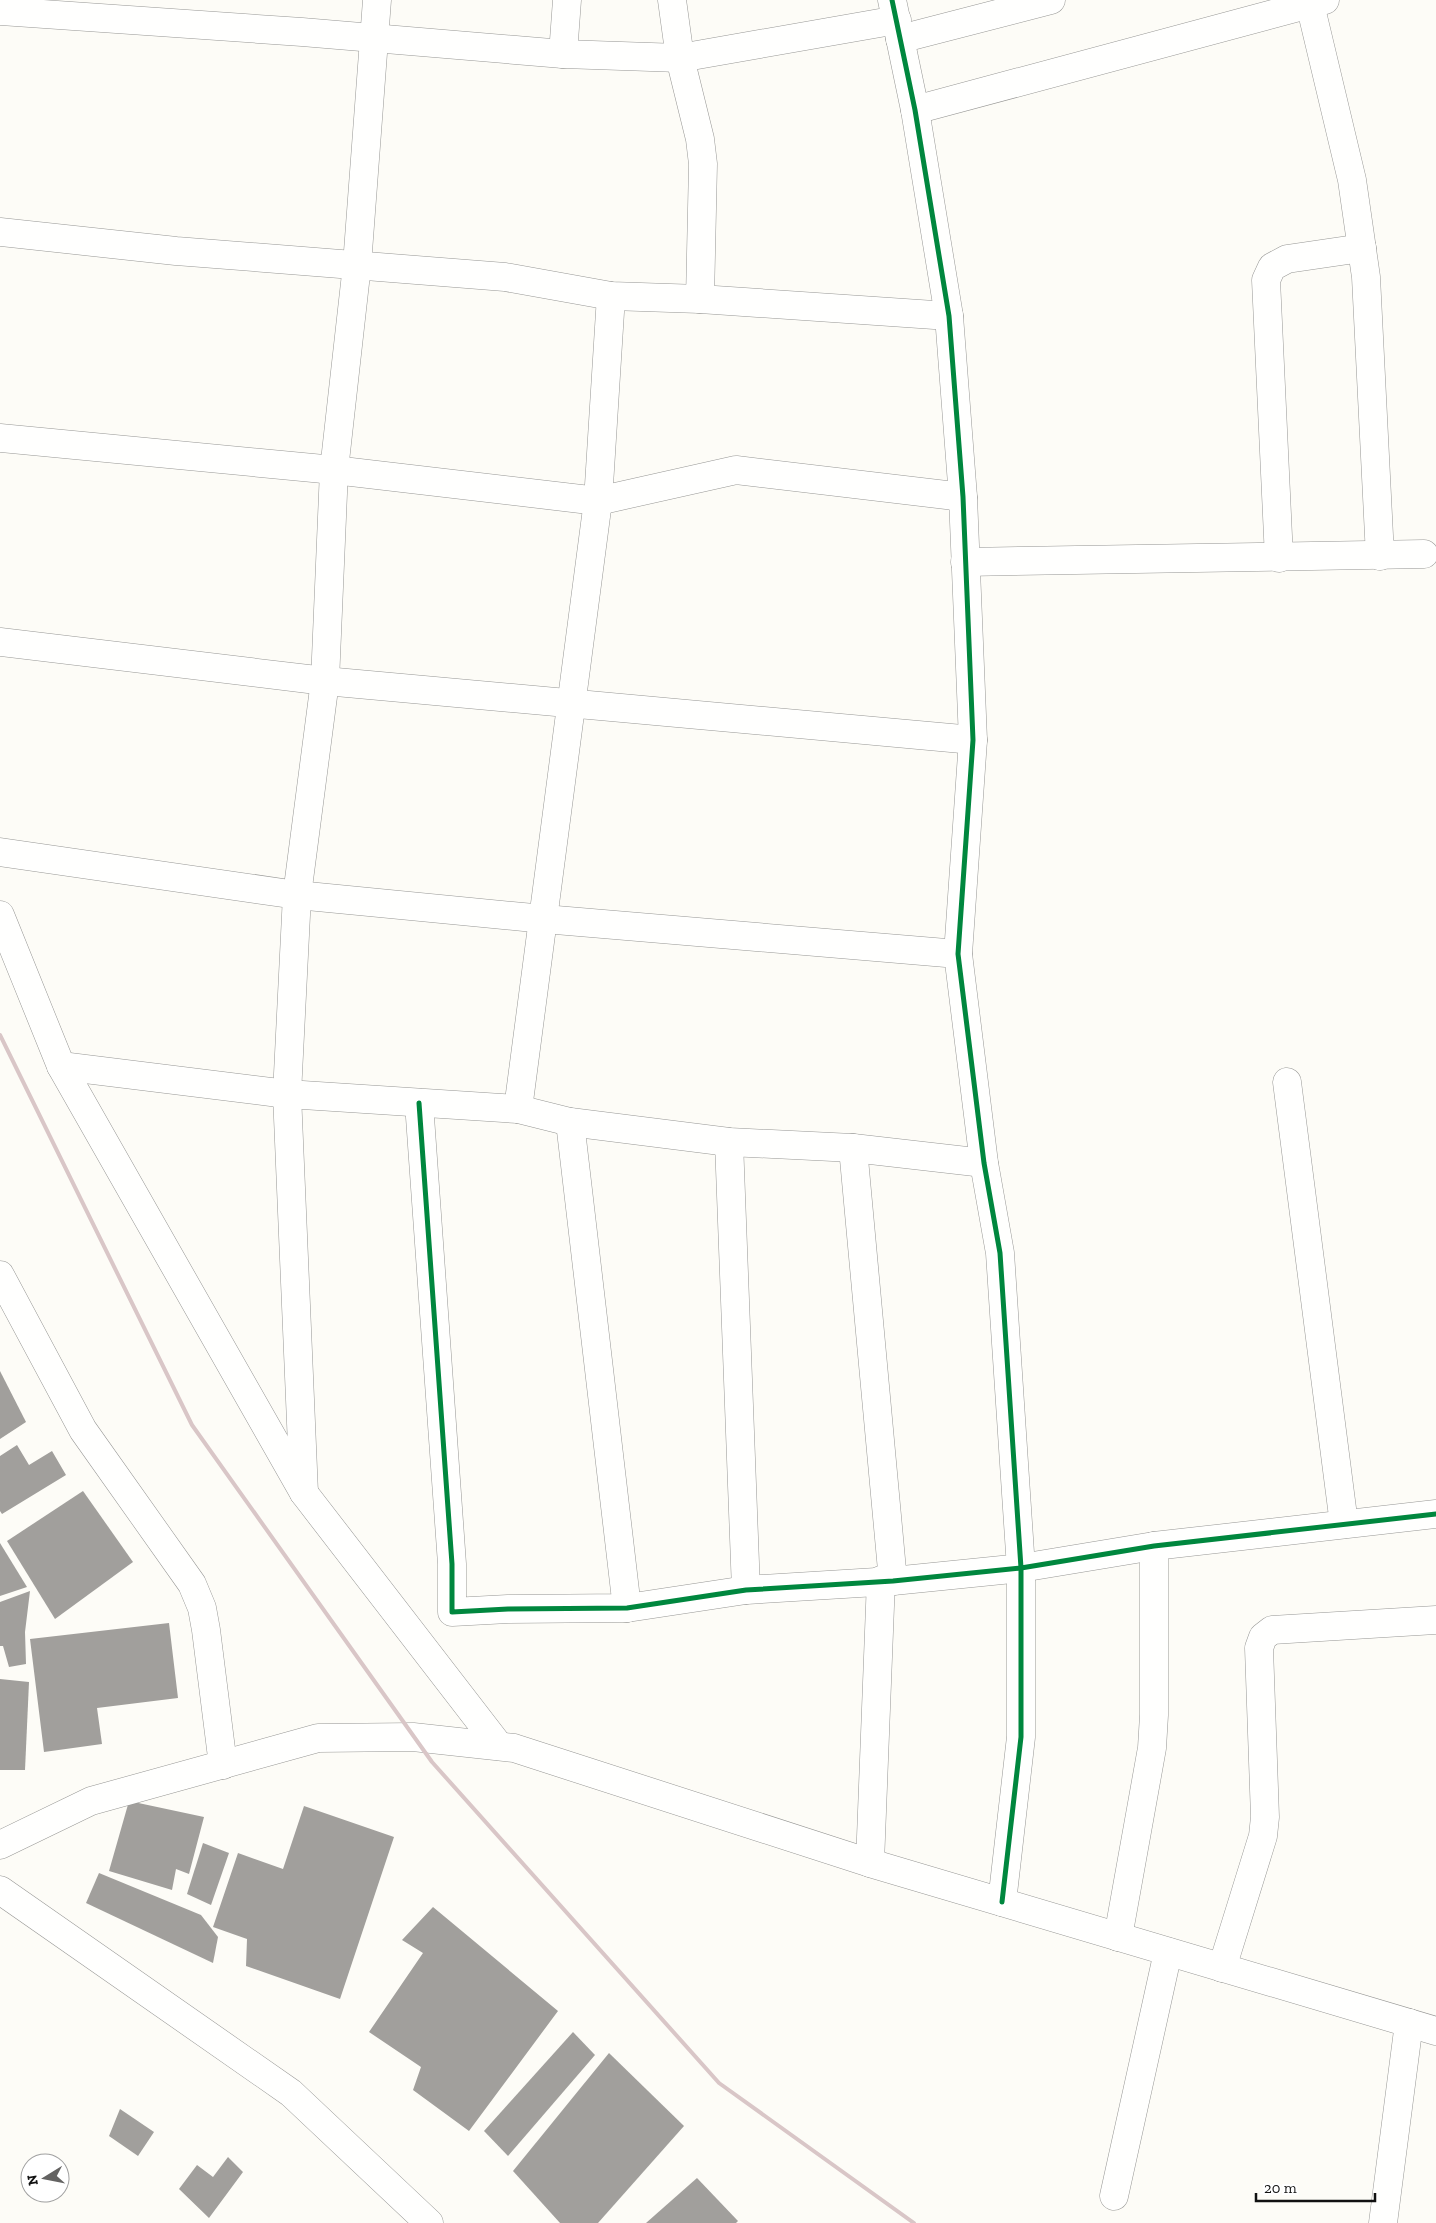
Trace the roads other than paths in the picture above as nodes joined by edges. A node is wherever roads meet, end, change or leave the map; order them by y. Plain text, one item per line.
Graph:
1 (377, 0) edge
2 (566, 0) edge
3 (672, 0) edge
4 (1051, 0) edge
5 (1318, 2) edge
6 (0, 11) edge
7 (896, 20) edge
8 (374, 38) junction
9 (563, 54) junction
10 (680, 58) junction
11 (915, 110) junction
12 (0, 232) edge
13 (1362, 248) junction
14 (357, 265) junction
15 (611, 296) junction
16 (700, 299) junction
17 (949, 316) junction
18 (0, 438) edge
19 (334, 470) junction
20 (963, 497) junction
21 (598, 501) junction
22 (1424, 554) dead end
23 (1380, 556) junction
24 (1279, 558) junction
25 (966, 562) junction
26 (0, 642) edge
27 (326, 680) junction
28 (571, 704) junction
29 (973, 740) junction
30 (0, 852) edge
31 (297, 895) junction
32 (0, 915) edge
33 (544, 919) junction
34 (958, 954) junction
35 (60, 1066) junction
36 (1287, 1082) dead end
37 (286, 1094) junction
38 (419, 1103) junction
39 (518, 1109) junction
40 (570, 1122) junction
41 (729, 1142) junction
42 (852, 1148) junction
43 (984, 1163) junction
44 (0, 1275) edge
45 (304, 1493) junction
46 (1436, 1514) edge
47 (1344, 1524) junction
48 (1154, 1546) junction
49 (1021, 1568) junction
50 (887, 1581) junction
51 (746, 1590) junction
52 (627, 1608) junction
53 (1436, 1620) edge
54 (499, 1746) junction
55 (223, 1764) junction
56 (0, 1845) edge
57 (870, 1864) junction
58 (0, 1890) edge
59 (1002, 1902) junction
60 (1118, 1937) junction
61 (1168, 1952) junction
62 (1222, 1968) junction
63 (1409, 2024) junction
64 (1436, 2032) edge
65 (1114, 2196) dead end
66 (429, 2223) edge
67 (1383, 2223) edge

1 - 8 street
2 - 9 street
3 - 10 street
4 - 7 street
5 - 11 street
5 - 13 street
6 - 8 street
7 - 10 street
7 - 11 street
8 - 9 street
8 - 14 street
9 - 10 street
10 - 16 street
11 - 17 street
12 - 14 street
13 - 23 street
13 - 24 street
14 - 15 street
14 - 19 street
15 - 16 street
15 - 21 street
16 - 17 street
17 - 20 street
18 - 19 street
19 - 21 street
19 - 27 street
20 - 21 street
20 - 25 street
21 - 28 street
22 - 23 street
23 - 24 street
24 - 25 street
25 - 29 street
26 - 27 street
27 - 28 street
27 - 31 street
28 - 29 street
28 - 33 street
29 - 34 street
30 - 31 street
31 - 33 street
31 - 37 street
32 - 35 street
33 - 34 street
33 - 39 street
34 - 43 street
35 - 37 street
35 - 45 street
36 - 47 street
37 - 38 street
37 - 45 street
38 - 39 street
38 - 52 street
39 - 40 street
40 - 41 street
40 - 52 street
41 - 42 street
41 - 51 street
42 - 43 street
42 - 50 street
43 - 49 street
44 - 55 street
45 - 54 street
46 - 47 street
47 - 48 street
48 - 49 street
48 - 60 street
49 - 50 street
49 - 59 street
50 - 51 street
50 - 57 street
51 - 52 street
53 - 62 street
54 - 55 street
54 - 57 street
55 - 56 street
57 - 59 street
58 - 66 street
59 - 60 street
60 - 61 street
61 - 62 street
61 - 65 street
62 - 63 street
63 - 64 street
63 - 67 street

